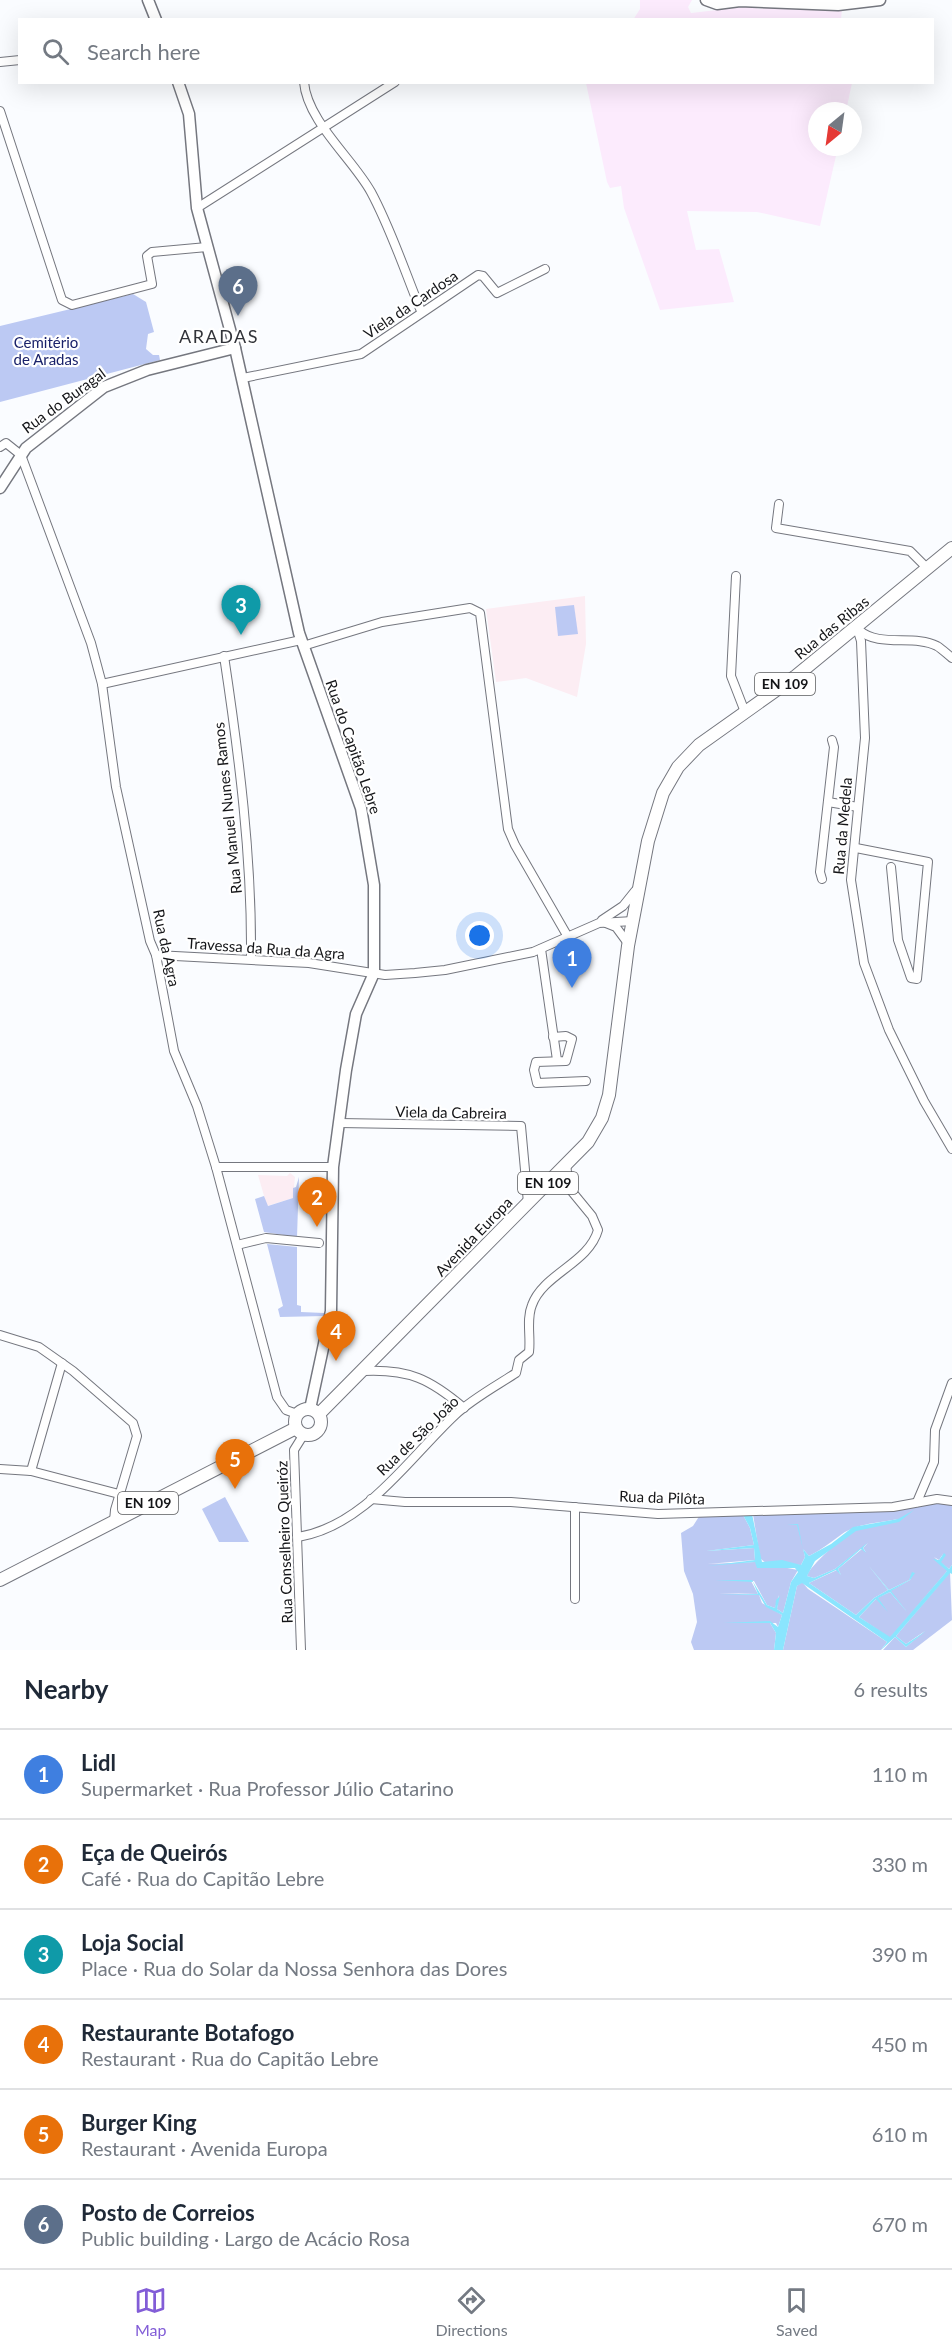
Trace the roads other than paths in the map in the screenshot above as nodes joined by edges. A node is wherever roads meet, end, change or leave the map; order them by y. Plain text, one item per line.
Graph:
1 (148, 0) edge
2 (154, 0) edge
3 (706, 0) edge
4 (880, 0) edge
5 (736, 1) edge
6 (153, 18) edge
7 (18, 60) edge
8 (0, 62) edge
9 (179, 84) edge
10 (304, 84) edge
11 (392, 84) edge
12 (0, 111) edge
13 (325, 128) junction
14 (197, 208) junction
15 (207, 247) junction
16 (545, 269) dead end
17 (422, 311) junction
18 (235, 348) junction
19 (243, 378) junction
20 (2, 442) edge
21 (21, 454) junction
22 (14, 466) junction
23 (29, 477) junction
24 (0, 488) edge
25 (779, 504) dead end
26 (952, 548) edge
27 (928, 568) junction
28 (736, 576) dead end
29 (857, 628) junction
30 (302, 643) junction
31 (224, 656) junction
32 (952, 658) edge
33 (102, 684) junction
34 (745, 712) junction
35 (832, 740) dead end
36 (828, 802) junction
37 (858, 807) junction
38 (856, 848) junction
39 (891, 867) dead end
40 (822, 879) dead end
41 (641, 882) junction
42 (615, 912) junction
43 (633, 921) junction
44 (599, 923) junction
45 (568, 937) junction
46 (628, 946) junction
47 (541, 949) junction
48 (919, 951) junction
49 (903, 954) junction
50 (156, 955) junction
51 (251, 958) junction
52 (374, 973) junction
53 (553, 1037) junction
54 (557, 1060) junction
55 (586, 1081) dead end
56 (339, 1123) junction
57 (952, 1149) edge
58 (566, 1164) junction
59 (216, 1167) junction
60 (333, 1167) junction
61 (569, 1188) junction
62 (538, 1193) junction
63 (528, 1203) junction
64 (319, 1243) dead end
65 (237, 1245) junction
66 (0, 1335) edge
67 (62, 1363) junction
68 (364, 1371) junction
69 (952, 1383) edge
70 (464, 1407) junction
71 (314, 1411) junction
72 (297, 1414) junction
73 (300, 1431) junction
74 (0, 1469) edge
75 (31, 1471) junction
76 (119, 1494) junction
77 (371, 1499) junction
78 (952, 1501) edge
79 (917, 1502) junction
80 (575, 1507) junction
81 (114, 1521) junction
82 (298, 1538) junction
83 (0, 1580) edge
84 (575, 1599) dead end
85 (301, 1650) edge

1 - 6 main road
2 - 6 street
3 - 5 main road
4 - 5 main road
7 - 8 street
9 - 14 main road, Rua do Capitão Lebre
10 - 13 street
11 - 13 street
12 - 15 street
13 - 14 street
13 - 17 street
14 - 15 main road, Rua do Capitão Lebre
15 - 18 main road, Rua do Capitão Lebre
16 - 17 street, Viela da Cardosa
17 - 19 street, Viela da Cardosa
18 - 19 main road, Rua do Capitão Lebre
18 - 21 main road, Rua do Buragal
19 - 30 main road, Rua do Capitão Lebre
20 - 21 street
21 - 22 main road, Rua do Buragal
21 - 23 street, Rua da Agra
22 - 23 street
22 - 24 main road, Rua do Buragal
23 - 33 street, Rua da Agra
25 - 27 street
26 - 27 main road, Rua das Ribas / EN 109
27 - 29 main road, Rua das Ribas / EN 109
28 - 34 street
29 - 32 street
29 - 34 main road, Rua das Ribas / EN 109
29 - 37 street, Rua da Medela
30 - 31 street
30 - 45 street
30 - 52 main road, Rua do Capitão Lebre
31 - 33 street
31 - 51 street, Rua Manuel Nunes Ramos
33 - 50 street, Rua da Agra
34 - 41 main road, Rua das Ribas / EN 109
35 - 36 street
36 - 37 street
36 - 40 street
37 - 38 street, Rua da Medela
38 - 48 street
38 - 57 street, Rua da Medela
39 - 49 street
41 - 42 street
41 - 43 main road, Avenida Europa / EN 109
42 - 43 street
42 - 44 street
43 - 44 street
43 - 46 main road, Avenida Europa / EN 109
44 - 45 street, Travessa da Rua da Agra
44 - 46 street
45 - 47 street, Travessa da Rua da Agra
46 - 58 main road, Avenida Europa / EN 109
47 - 52 street, Travessa da Rua da Agra
47 - 53 street
48 - 49 street
48 - 49 street
50 - 51 street, Travessa da Rua da Agra
50 - 59 street, Rua da Agra
51 - 52 street, Travessa da Rua da Agra
52 - 56 main road, Rua do Capitão Lebre
53 - 54 street
53 - 54 street
54 - 55 street
56 - 60 main road, Rua do Capitão Lebre
56 - 63 street, Viela da Cabreira
58 - 61 street
58 - 62 main road, Avenida Europa / EN 109
59 - 60 street
59 - 65 street, Rua da Agra
60 - 71 main road, Rua do Capitão Lebre
61 - 62 street
61 - 70 street, Rua de São João
62 - 63 main road, Avenida Europa / EN 109
63 - 68 main road, Avenida Europa / EN 109
64 - 65 street
65 - 72 street, Rua da Agra
66 - 67 street
67 - 75 street
67 - 76 street
68 - 70 street
68 - 71 main road, Avenida Europa / EN 109
69 - 79 street
70 - 77 street, Rua de São João
71 - 72 main road, Avenida Europa / EN 109
71 - 73 main road, Avenida Europa / EN 109
72 - 73 main road
73 - 81 main road, Avenida Europa / EN 109
73 - 82 street, Rua Conselheiro Queiróz
74 - 75 street
75 - 76 street
76 - 81 street
77 - 80 street, Rua da Pilôta
77 - 82 street, Rua de São João
78 - 79 street, Rua da Pilôta
79 - 80 street, Rua da Pilôta
80 - 84 street
81 - 83 main road, Avenida Europa / EN 109
82 - 85 street, Rua Conselheiro Queiróz

